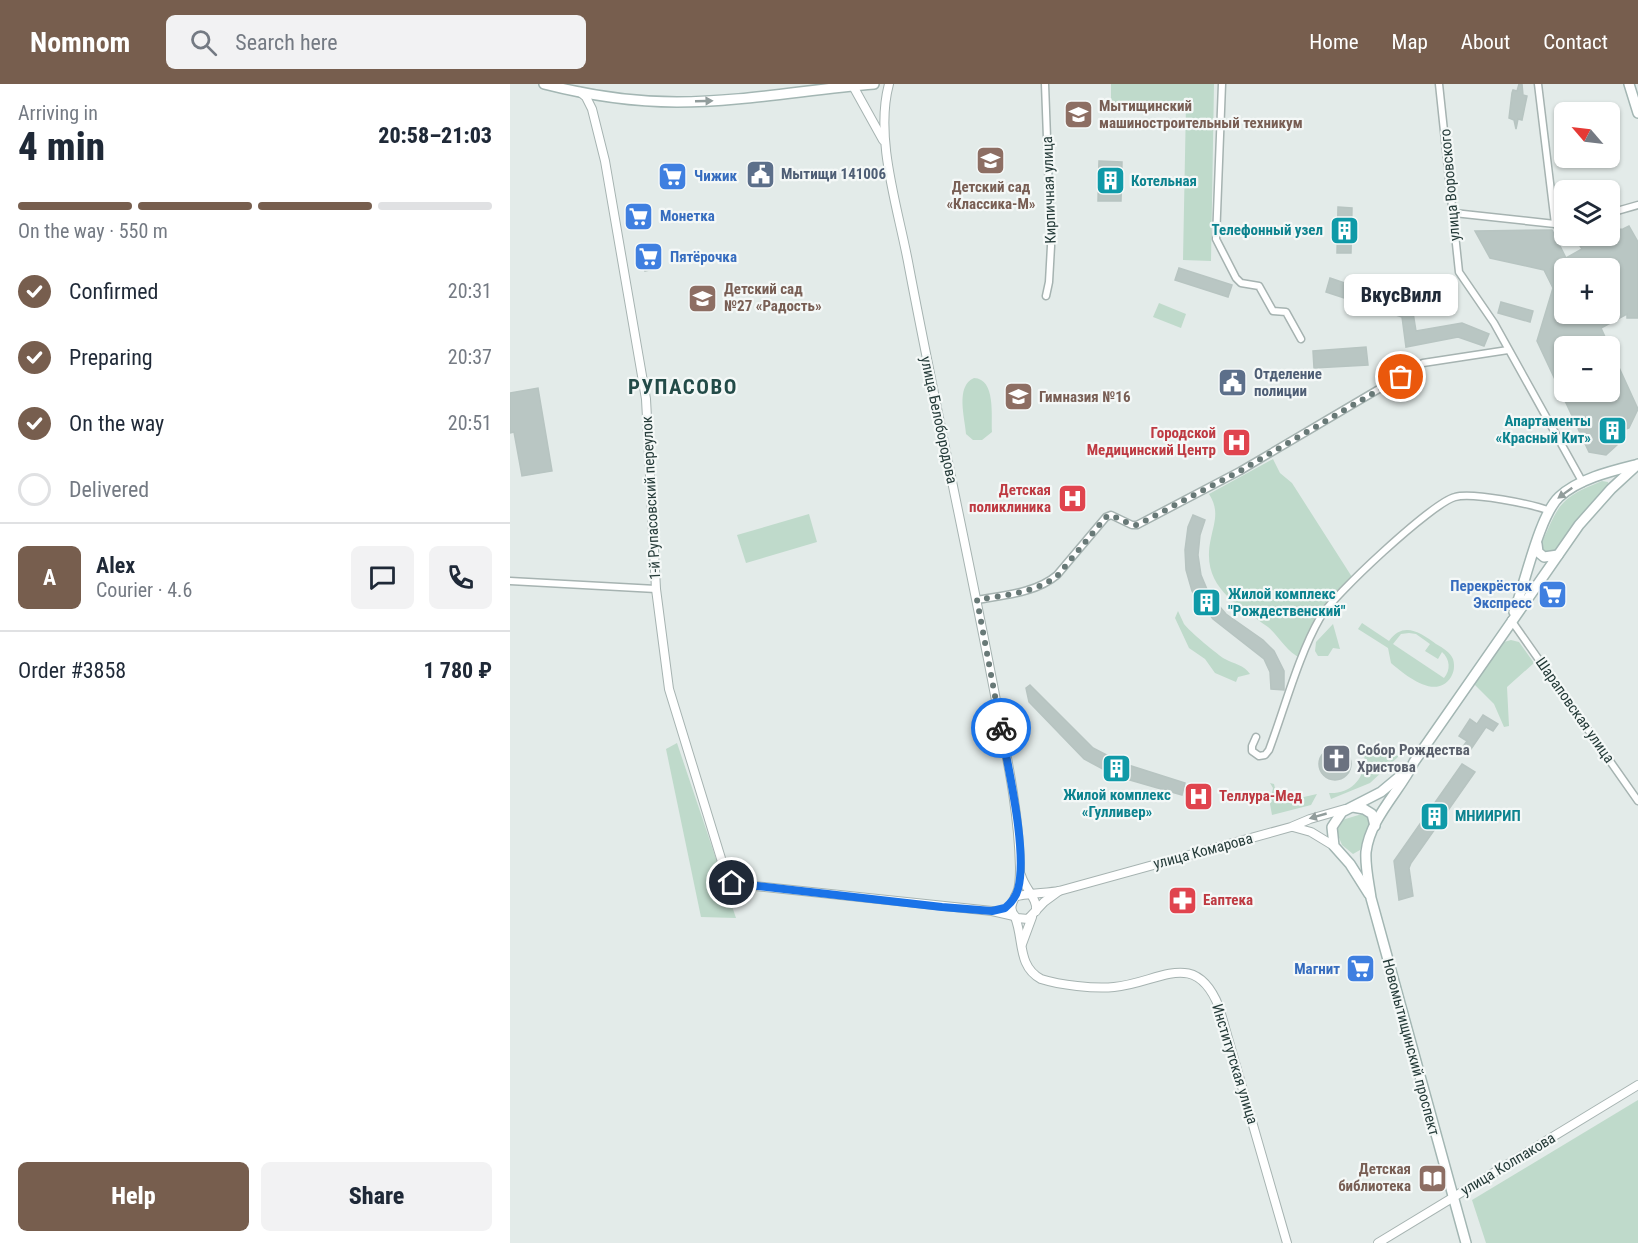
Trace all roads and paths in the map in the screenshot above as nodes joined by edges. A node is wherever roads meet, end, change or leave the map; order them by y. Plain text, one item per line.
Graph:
1 (544, 84) edge
2 (802, 84) edge
3 (874, 84) edge
4 (890, 84) edge
5 (1045, 84) edge
6 (1222, 84) edge
7 (1439, 84) edge
8 (1538, 84) edge
9 (1629, 84) edge
10 (852, 85) edge
11 (578, 91) junction
12 (793, 91) junction
13 (608, 96) junction
14 (592, 109) junction
15 (1638, 113) edge
16 (886, 150) junction
17 (1638, 205) edge
18 (1620, 210) edge
19 (1454, 213) junction
20 (1554, 224) joint
21 (1046, 296) dead end
22 (1301, 339) dead end
23 (1508, 350) junction
24 (1638, 464) edge
25 (1598, 477) junction
26 (1583, 483) junction
27 (1611, 489) junction
28 (1550, 511) junction
29 (1537, 544) junction
30 (1558, 555) junction
31 (510, 582) edge
32 (656, 589) junction
33 (977, 600) junction
34 (1511, 620) junction
35 (1257, 737) dead end
36 (1414, 763) junction
37 (1638, 801) edge
38 (1349, 808) junction
39 (1375, 826) junction
40 (1291, 827) junction
41 (1367, 848) junction
42 (1338, 849) junction
43 (1020, 868) junction
44 (1059, 891) junction
45 (1030, 895) junction
46 (1371, 898) junction
47 (1013, 900) junction
48 (992, 911) junction
49 (1034, 914) junction
50 (1015, 916) junction
51 (1022, 949) junction
52 (1638, 1085) edge
53 (1453, 1197) junction
54 (1287, 1243) edge
55 (1378, 1243) edge
56 (1466, 1243) edge

1 - 11 main road
2 - 12 main road
3 - 10 main road
4 - 16 street
5 - 21 street, Кирпичная улица
6 - 22 street
7 - 19 street, улица Воровского
8 - 20 street
9 - 15 main road
10 - 12 main road
10 - 16 street
11 - 13 main road
11 - 14 street, 1-й Рупасовский переулок
13 -> 12 main road
13 - 14 street
14 - 32 street, 1-й Рупасовский переулок
16 - 33 street, улица Белобородова
17 - 18 street
19 - 20 street
19 - 23 street, улица Воровского
23 - 26 street, улица Воровского
23 - 33 street
24 - 25 main road, Новомытищинский проспект
24 - 27 main road, Новомытищинский проспект
25 - 26 main road, Новомытищинский проспект
25 - 27 main road
26 -> 28 main road, Новомытищинский проспект
27 - 30 main road, Новомытищинский проспект
28 - 29 main road, Новомытищинский проспект
28 - 35 street
29 - 30 main road
29 - 34 main road, Новомытищинский проспект
30 - 34 main road, Новомытищинский проспект
31 - 32 street
32 - 48 street, 1-й Рупасовский переулок
33 - 43 street, улица Белобородова
34 - 36 main road, Новомытищинский проспект
34 - 37 street, Шараповская улица
36 - 38 main road
36 - 39 main road, Новомытищинский проспект
38 - 39 main road
38 -> 40 street, улица Комарова
38 - 42 main road
39 - 41 main road, Новомытищинский проспект
40 - 42 street
40 - 44 street, улица Комарова
41 - 42 main road
41 - 46 main road, Новомытищинский проспект
42 - 46 main road
43 - 45 street, улица Белобородова
43 - 47 street, улица Белобородова
44 - 45 street, улица Комарова
44 - 49 street, улица Комарова
45 - 47 street
45 - 49 street
46 - 53 main road, Новомытищинский проспект
47 - 48 street
47 - 50 street
48 - 50 street
49 - 50 street
49 - 51 street
50 - 51 street, Институтская улица
51 - 54 street, Институтская улица
52 - 53 street, улица Колпакова
53 - 55 street, улица Колпакова
53 - 56 main road, Новомытищинский проспект

